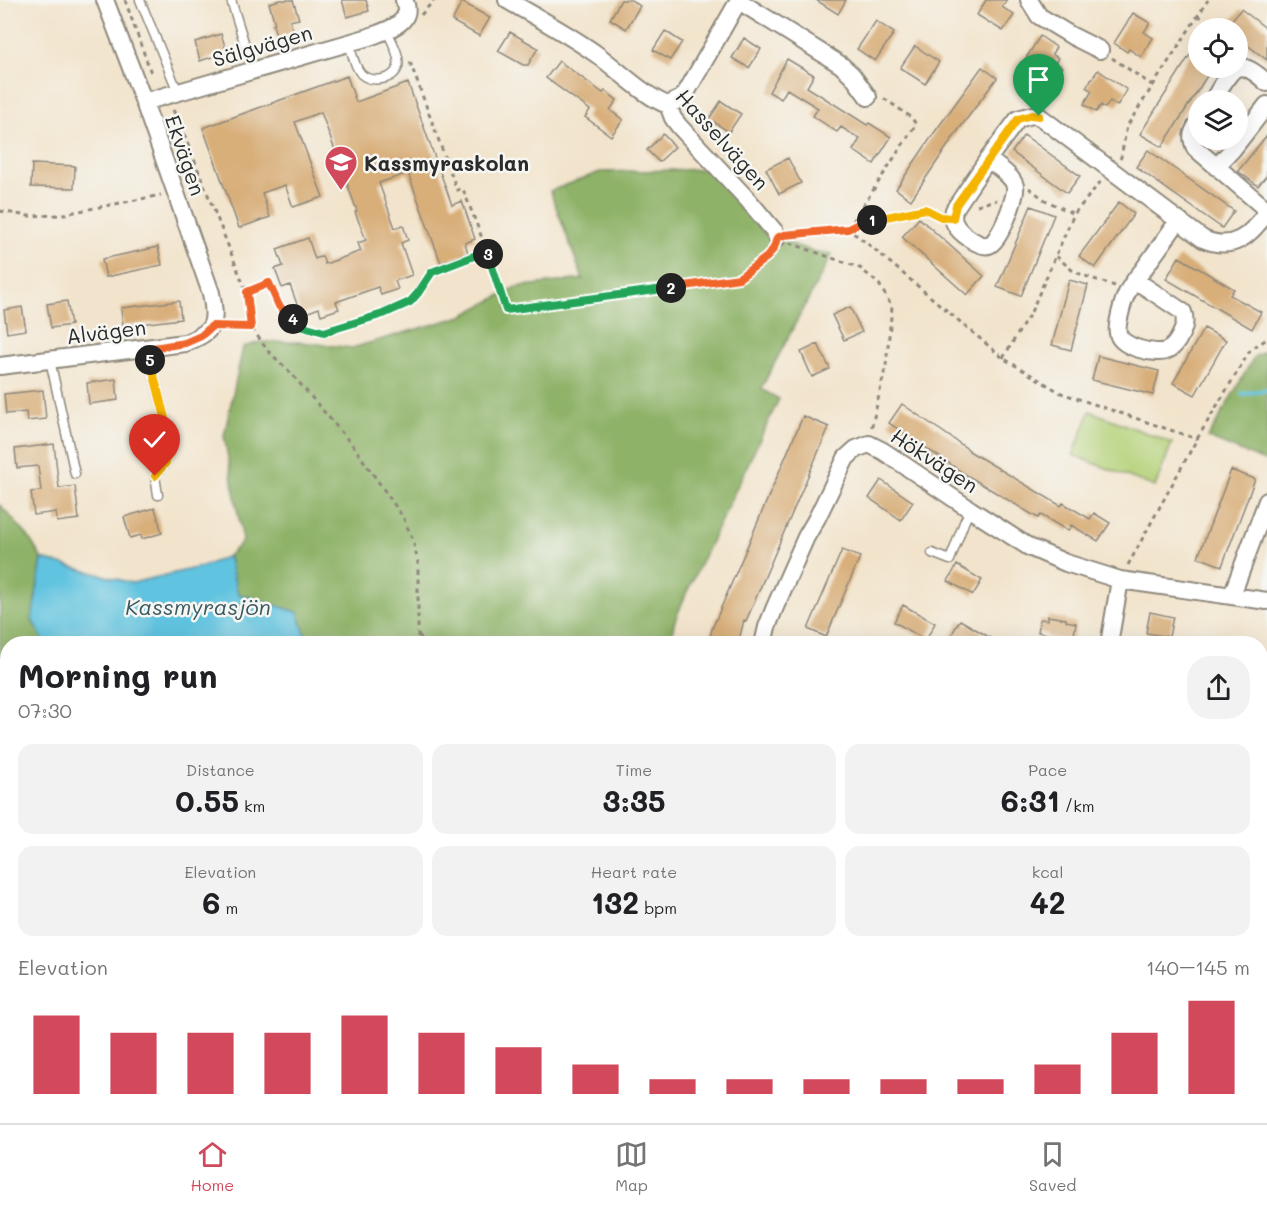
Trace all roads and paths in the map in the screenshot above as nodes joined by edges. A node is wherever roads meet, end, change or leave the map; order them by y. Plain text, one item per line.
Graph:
1 (105, 0) edge
2 (126, 0) edge
3 (140, 0) edge
4 (231, 0) edge
5 (404, 0) edge
6 (507, 0) edge
7 (1029, 0) edge
8 (739, 1) edge
9 (1198, 15) dead end
10 (1202, 18) edge
11 (387, 31) junction
12 (348, 43) junction
13 (1100, 50) joint
14 (408, 56) dead end
15 (253, 71) junction
16 (1267, 83) edge
17 (1152, 85) dead end
18 (1219, 90) edge
19 (172, 94) junction
20 (868, 97) joint
21 (144, 102) junction
22 (668, 105) junction
23 (1267, 105) edge
24 (1197, 150) edge
25 (988, 159) junction
26 (1216, 167) junction
27 (200, 172) junction
28 (172, 182) junction
29 (1014, 192) junction
30 (0, 211) edge
31 (1267, 211) edge
32 (953, 214) junction
33 (1074, 214) dead end
34 (1178, 221) junction
35 (848, 229) junction
36 (777, 238) junction
37 (487, 251) junction
38 (1056, 256) dead end
39 (1132, 285) joint
40 (247, 292) junction
41 (212, 326) junction
42 (251, 327) junction
43 (1267, 339) edge
44 (147, 349) junction
45 (50, 360) junction
46 (0, 366) edge
47 (1197, 439) junction
48 (869, 444) junction
49 (75, 474) dead end
50 (158, 495) dead end
51 (1267, 501) edge
52 (971, 510) junction
53 (932, 553) dead end
54 (1120, 580) junction
55 (1232, 595) junction
56 (1267, 600) edge
57 (419, 635) edge
58 (765, 636) edge
59 (1110, 636) edge

1 - 21 street, Ekvägen
2 - 19 path
3 - 19 lane
4 - 15 lane
5 - 11 street, Sälgvägen
6 - 22 street, Hasselvägen
7 - 13 street
8 - 20 street
8 - 22 street
9 - 10 path
11 - 12 street, Sälgvägen
11 - 12 lane
12 - 15 street, Sälgvägen
13 - 17 path
14 - 37 path
15 - 19 street, Sälgvägen
16 - 18 street
19 - 21 street, Sälgvägen
19 - 27 path
20 - 35 path
21 - 28 street, Ekvägen
22 - 36 street, Hasselvägen
23 - 26 street
24 - 26 street
25 - 29 street
25 - 32 street
25 - 34 street
26 - 31 street
27 - 28 path
27 - 40 path
28 - 30 path
28 - 41 street, Ekvägen
29 - 32 path
29 - 32 street
29 - 33 path
31 - 34 street
32 - 35 path
34 - 39 street
35 - 36 path
35 - 47 path
36 - 37 path
36 - 48 path
37 - 40 path
38 - 39 path
40 - 42 path
41 - 42 path
41 - 44 street, Alvägen
42 - 57 path
43 - 47 path
44 - 45 street, Alvägen
44 - 50 lane
45 - 46 street, Alvägen
45 - 49 lane
47 - 54 path
48 - 52 street, Hökvägen
48 - 58 street, Hökvägen
51 - 55 street
52 - 53 lane
52 - 54 street, Hökvägen
54 - 55 street, Hökvägen
54 - 59 street
55 - 56 street, Hökvägen

